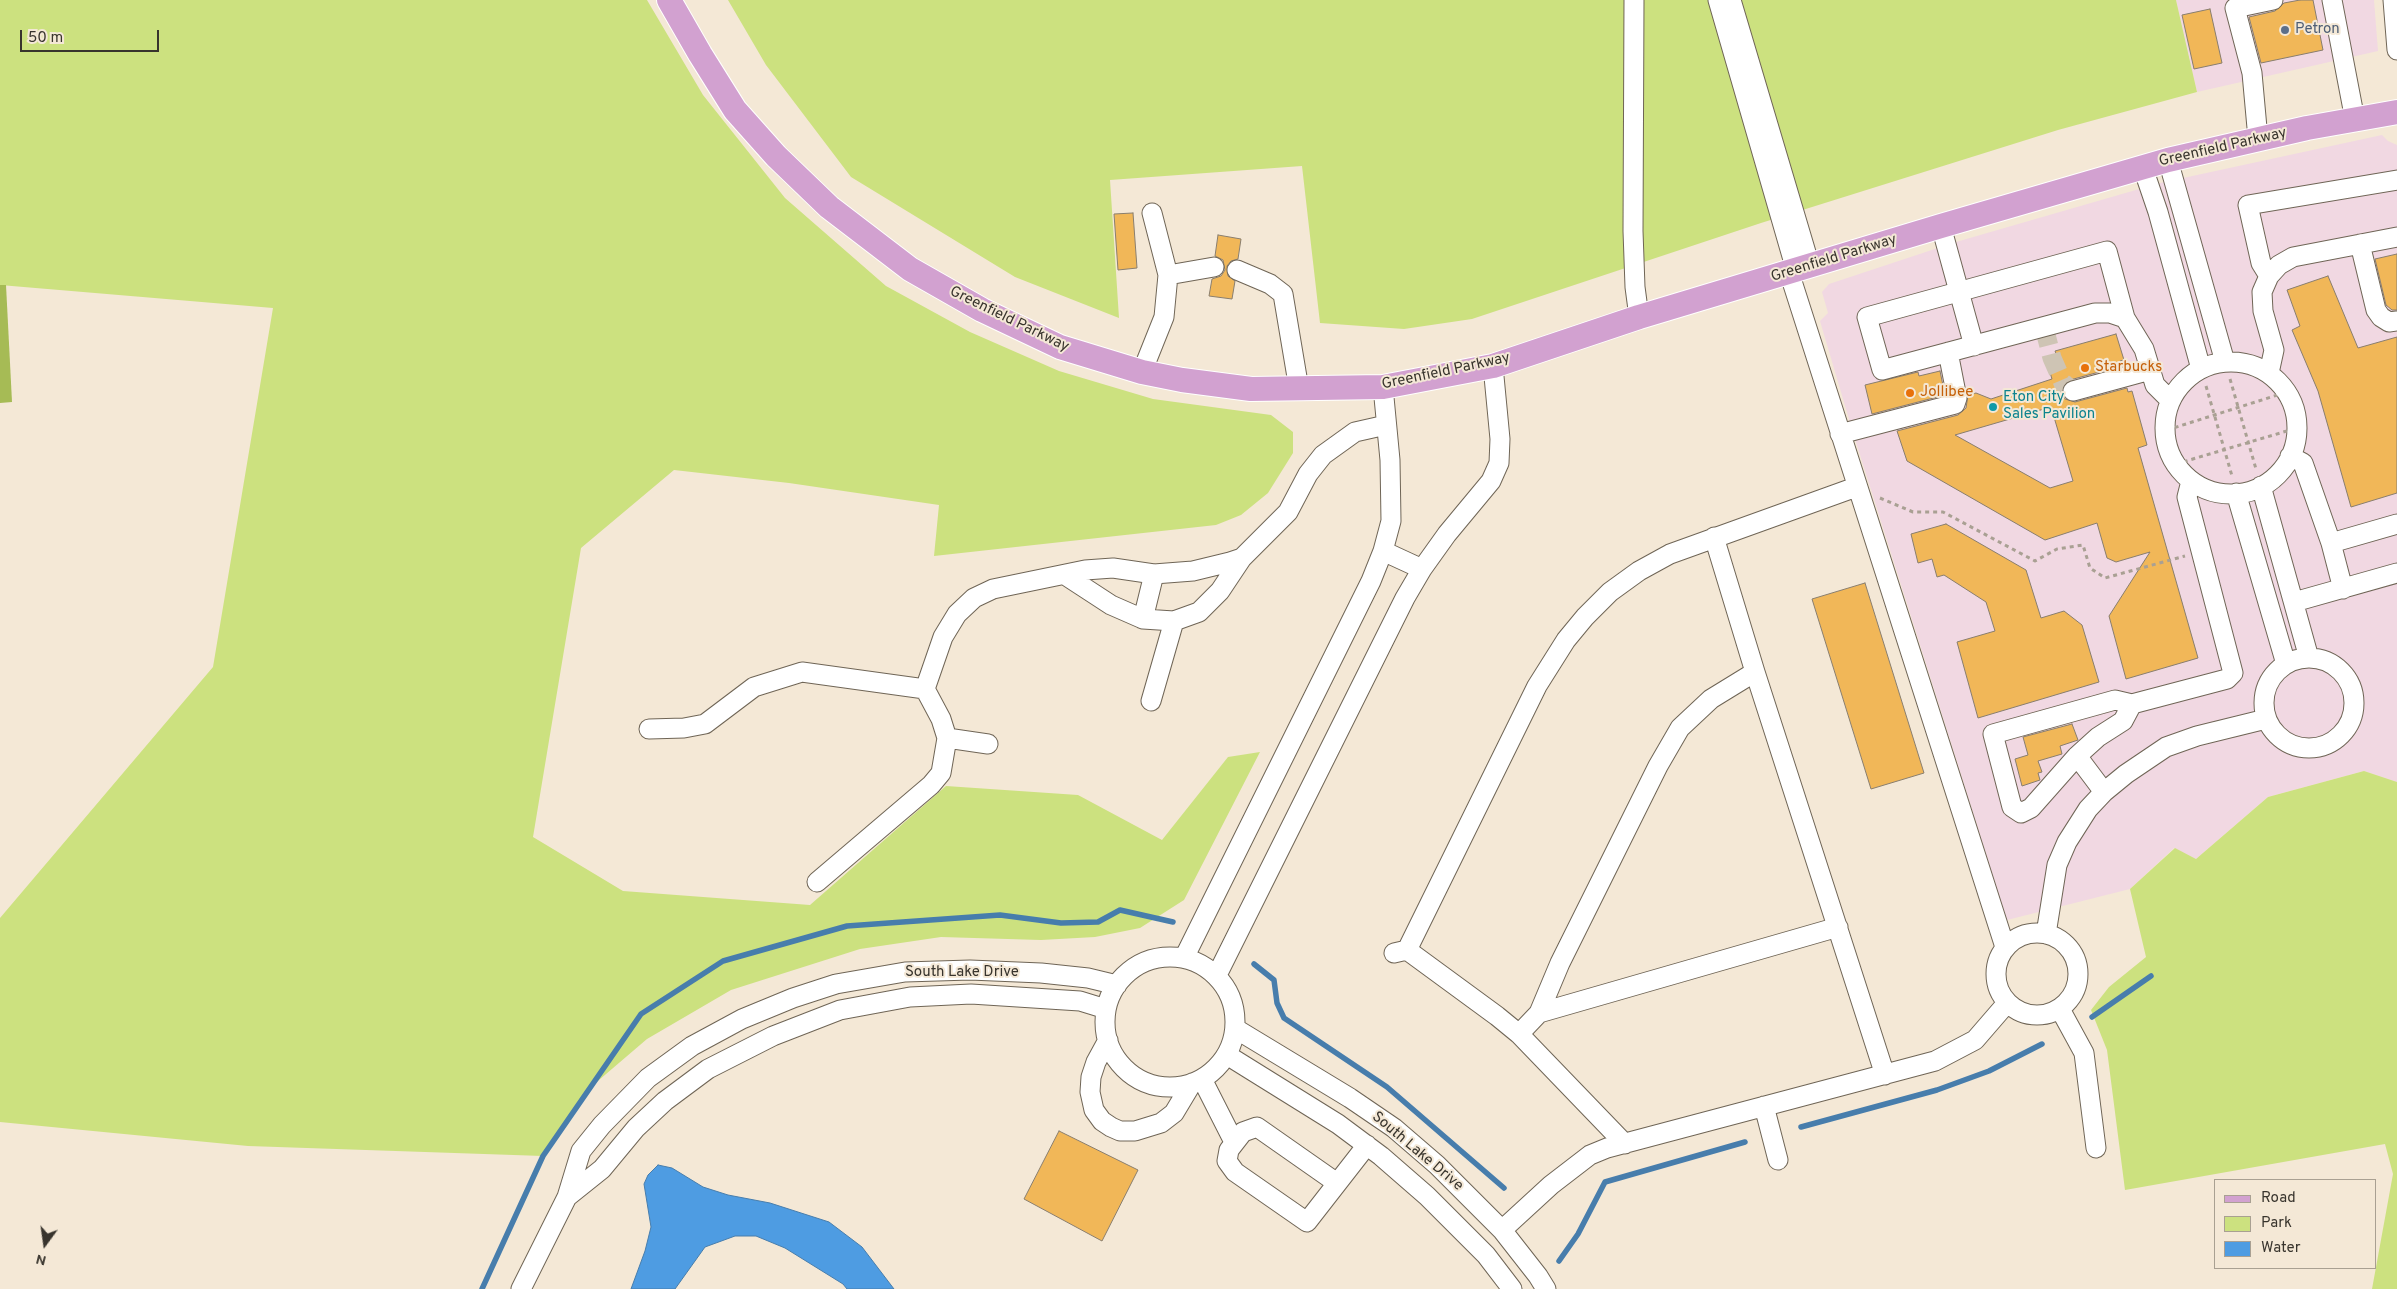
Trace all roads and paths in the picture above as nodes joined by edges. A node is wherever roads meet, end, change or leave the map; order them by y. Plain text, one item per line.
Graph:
1 (669, 0) edge
2 (1634, 0) edge
3 (1718, 0) edge
4 (1731, 0) edge
5 (2273, 0) edge
6 (2332, 0) edge
7 (2393, 0) edge
8 (2397, 50) edge
9 (2397, 112) edge
10 (2355, 120) junction
11 (2258, 139) junction
12 (2168, 160) junction
13 (2143, 168) junction
14 (2397, 180) edge
15 (1152, 213) dead end
16 (1941, 226) junction
17 (2397, 237) edge
18 (2360, 244) junction
19 (1214, 267) dead end
20 (1237, 270) dead end
21 (1798, 270) junction
22 (1168, 275) junction
23 (2269, 276) junction
24 (1960, 290) junction
25 (1639, 317) junction
26 (2125, 318) junction
27 (2397, 321) edge
28 (1974, 346) junction
29 (1948, 352) junction
30 (2225, 362) junction
31 (1493, 366) junction
32 (2201, 369) junction
33 (2150, 370) junction
34 (1142, 372) junction
35 (2269, 373) junction
36 (1383, 387) junction
37 (1299, 389) junction
38 (2073, 391) dead end
39 (2287, 392) junction
40 (2170, 400) junction
41 (2238, 408) junction
42 (2214, 415) junction
43 (1386, 425) junction
44 (2297, 428) junction
45 (2167, 430) junction
46 (1840, 434) junction
47 (2248, 442) junction
48 (2224, 450) junction
49 (2290, 456) junction
50 (2176, 464) junction
51 (2191, 481) junction
52 (2261, 486) junction
53 (1856, 487) junction
54 (2236, 493) junction
55 (2397, 524) edge
56 (1714, 537) junction
57 (2330, 542) junction
58 (1383, 551) junction
59 (2201, 552) junction
60 (1242, 558) junction
61 (1422, 569) junction
62 (2397, 573) edge
63 (1154, 574) junction
64 (1065, 575) junction
65 (2342, 589) junction
66 (2294, 602) junction
67 (1143, 619) junction
68 (1174, 621) junction
69 (2310, 658) junction
70 (2286, 664) junction
71 (1755, 672) junction
72 (925, 689) junction
73 (1151, 701) dead end
74 (2132, 704) junction
75 (2266, 719) junction
76 (649, 729) dead end
77 (947, 738) junction
78 (988, 744) dead end
79 (2077, 756) junction
80 (2104, 792) junction
81 (817, 882) dead end
82 (1838, 927) junction
83 (2046, 934) junction
84 (2005, 947) junction
85 (1184, 958) junction
86 (1216, 976) junction
87 (1117, 985) junction
88 (2007, 1003) junction
89 (1106, 1009) junction
90 (2060, 1009) junction
91 (1539, 1013) junction
92 (1236, 1029) junction
93 (1518, 1034) junction
94 (1108, 1040) junction
95 (1227, 1055) junction
96 (1885, 1075) junction
97 (1197, 1081) junction
98 (1764, 1106) junction
99 (1234, 1142) junction
100 (1625, 1144) junction
101 (1367, 1145) junction
102 (2096, 1148) dead end
103 (1778, 1160) dead end
104 (1337, 1183) junction
105 (567, 1197) junction
106 (1502, 1230) junction
107 (521, 1289) edge
108 (1512, 1289) edge
109 (1546, 1289) edge

1 - 34 main road, Greenfield Parkway
2 - 25 street
3 - 21 street
4 - 21 street
5 - 11 street
6 - 10 street
7 - 8 street
9 - 10 main road, Greenfield Parkway
10 - 11 main road, Greenfield Parkway
11 - 12 main road, Greenfield Parkway
12 - 13 main road, Greenfield Parkway
12 - 30 street
13 - 16 main road, Greenfield Parkway
13 - 32 street
14 - 23 street
15 - 22 street
16 - 21 main road, Greenfield Parkway
16 - 24 street
17 - 18 street
18 - 23 street
18 - 27 street
19 - 22 street
20 - 37 street
21 - 25 main road, Greenfield Parkway
21 - 46 street
22 - 34 street
23 - 35 street
24 - 26 street
24 - 28 street
24 - 29 street
25 - 31 main road, Greenfield Parkway
26 - 28 street
26 - 33 street
28 - 29 street
29 - 46 street
30 - 32 street
30 - 35 street
30 - 41 path
31 - 36 main road, Greenfield Parkway
31 - 61 street
32 - 40 street
32 - 42 path
33 - 38 street
33 - 40 street
34 - 37 main road, Greenfield Parkway
35 - 39 street
36 - 37 main road, Greenfield Parkway
36 - 43 street
39 - 41 path
39 - 44 street
40 - 45 street
41 - 42 path
41 - 47 path
42 - 45 path
42 - 48 path
43 - 58 street
43 - 60 street
44 - 47 path
44 - 49 street
45 - 50 street
46 - 53 street
47 - 48 path
47 - 52 path
48 - 50 path
48 - 54 path
49 - 52 street
49 - 57 street
50 - 51 street
51 - 54 street
51 - 59 street
52 - 54 street
52 - 66 street
53 - 56 street
53 - 59 path
53 - 84 street
54 - 70 street
55 - 57 street
56 - 71 street
56 - 93 street
57 - 65 street
58 - 61 street
58 - 85 street
59 - 74 street
60 - 63 street
60 - 68 street
61 - 86 street
62 - 65 street
63 - 64 street
63 - 67 street
64 - 67 street
64 - 72 street
65 - 66 street
66 - 69 street
67 - 68 street
68 - 73 street
69 - 70 street
69 - 75 street
70 - 75 street
71 - 82 street
71 - 91 street
72 - 76 street
72 - 77 street
74 - 79 street
74 - 79 street
75 - 80 street
77 - 78 street
77 - 81 street
79 - 80 street
80 - 83 street
82 - 91 street
82 - 96 street
83 - 84 street
83 - 90 street
84 - 88 street
85 - 86 street
85 - 87 street
86 - 92 street
87 - 89 street
87 - 105 street, South Lake Drive
88 - 90 street
88 - 96 street
89 - 94 street
89 - 105 street, South Lake Drive
90 - 102 street
91 - 93 street
92 - 95 street
92 - 106 street, South Lake Drive
93 - 100 street
94 - 97 street
94 - 97 street
95 - 97 street
95 - 101 street, South Lake Drive
96 - 98 street
97 - 99 street
98 - 100 street
98 - 103 street
99 - 104 street
99 - 104 street
100 - 106 street
101 - 104 street
101 - 108 street, South Lake Drive
105 - 107 street, South Lake Drive
106 - 109 street, South Lake Drive

